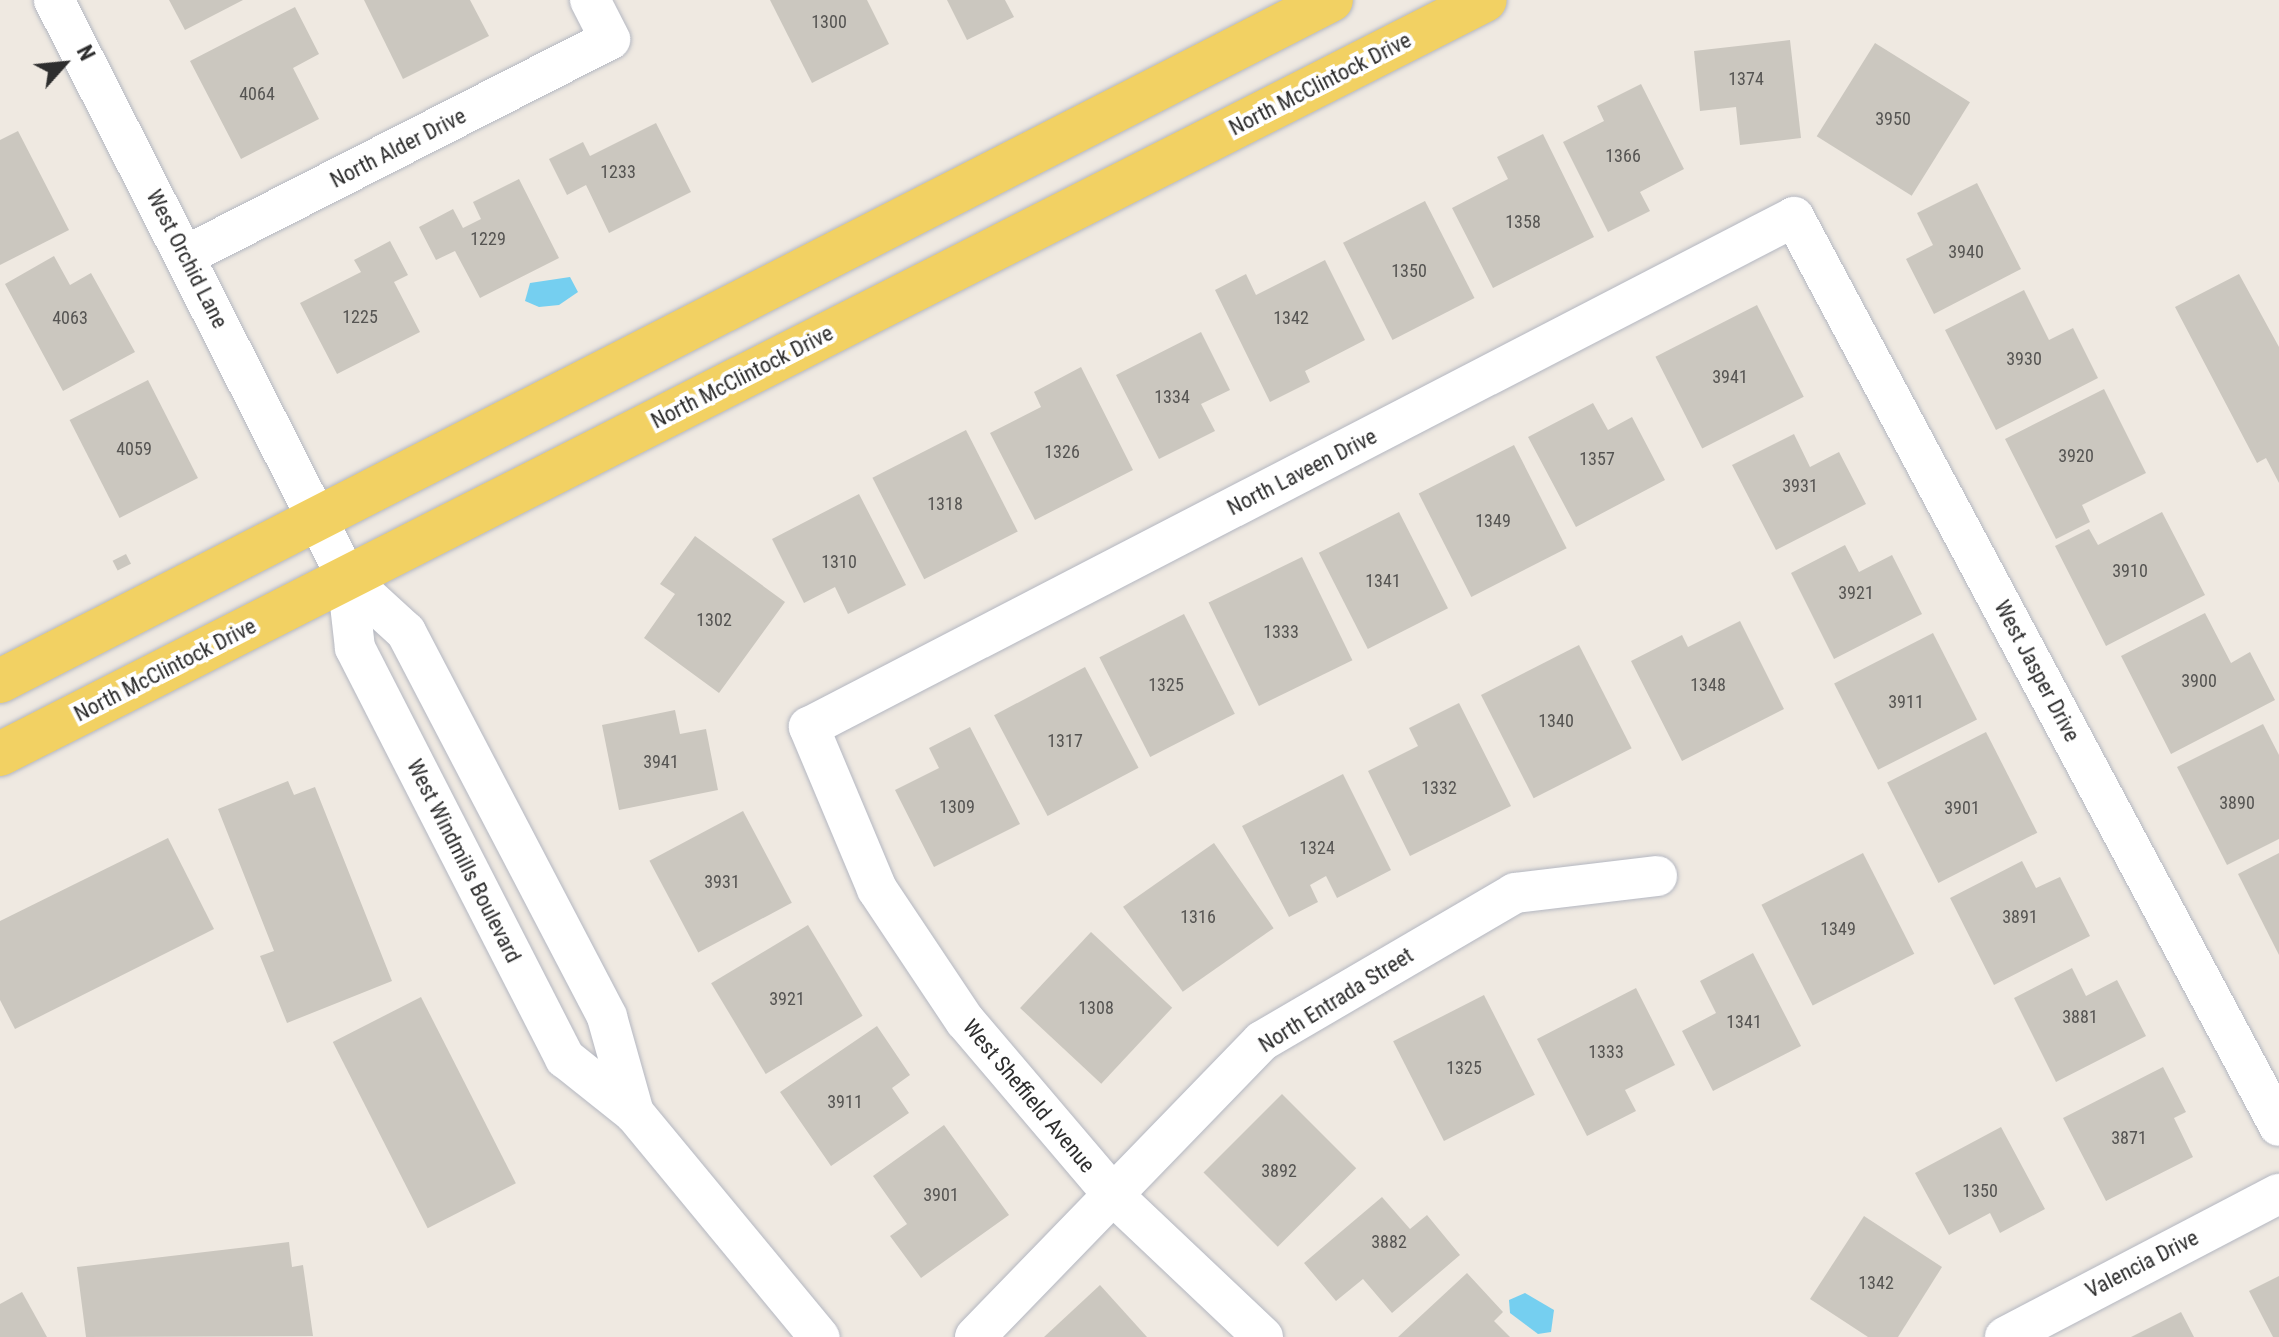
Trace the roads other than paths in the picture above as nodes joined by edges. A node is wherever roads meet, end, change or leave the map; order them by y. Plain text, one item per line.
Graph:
1 (54, 0) edge
2 (590, 0) edge
3 (1331, 0) edge
4 (1485, 0) edge
5 (1794, 217) joint
6 (185, 256) junction
7 (333, 550) junction
8 (0, 681) edge
9 (809, 727) joint
10 (0, 754) edge
11 (1657, 876) dead end
12 (634, 1113) junction
13 (2279, 1126) edge
14 (2279, 1194) edge
15 (1115, 1197) junction
16 (2005, 1336) edge
17 (819, 1337) edge
18 (975, 1337) edge
19 (1263, 1337) edge

1 - 6 street, West Orchid Lane
2 - 6 street, North Alder Drive
3 - 7 main road, North McClintock Drive
4 - 7 main road, North McClintock Drive
5 - 9 street, North Laveen Drive
5 - 13 street, West Jasper Drive
6 - 7 street, West Orchid Lane
7 - 8 main road, North McClintock Drive
7 - 10 main road, North McClintock Drive
7 - 12 street, West Windmills Boulevard
7 - 12 street, West Windmills Boulevard
9 - 15 street, West Sheffield Avenue
11 - 15 street, North Entrada Street
12 - 17 street, West Windmills Boulevard
14 - 16 street, Valencia Drive
15 - 18 street, North Entrada Street
15 - 19 street, West Sheffield Avenue

